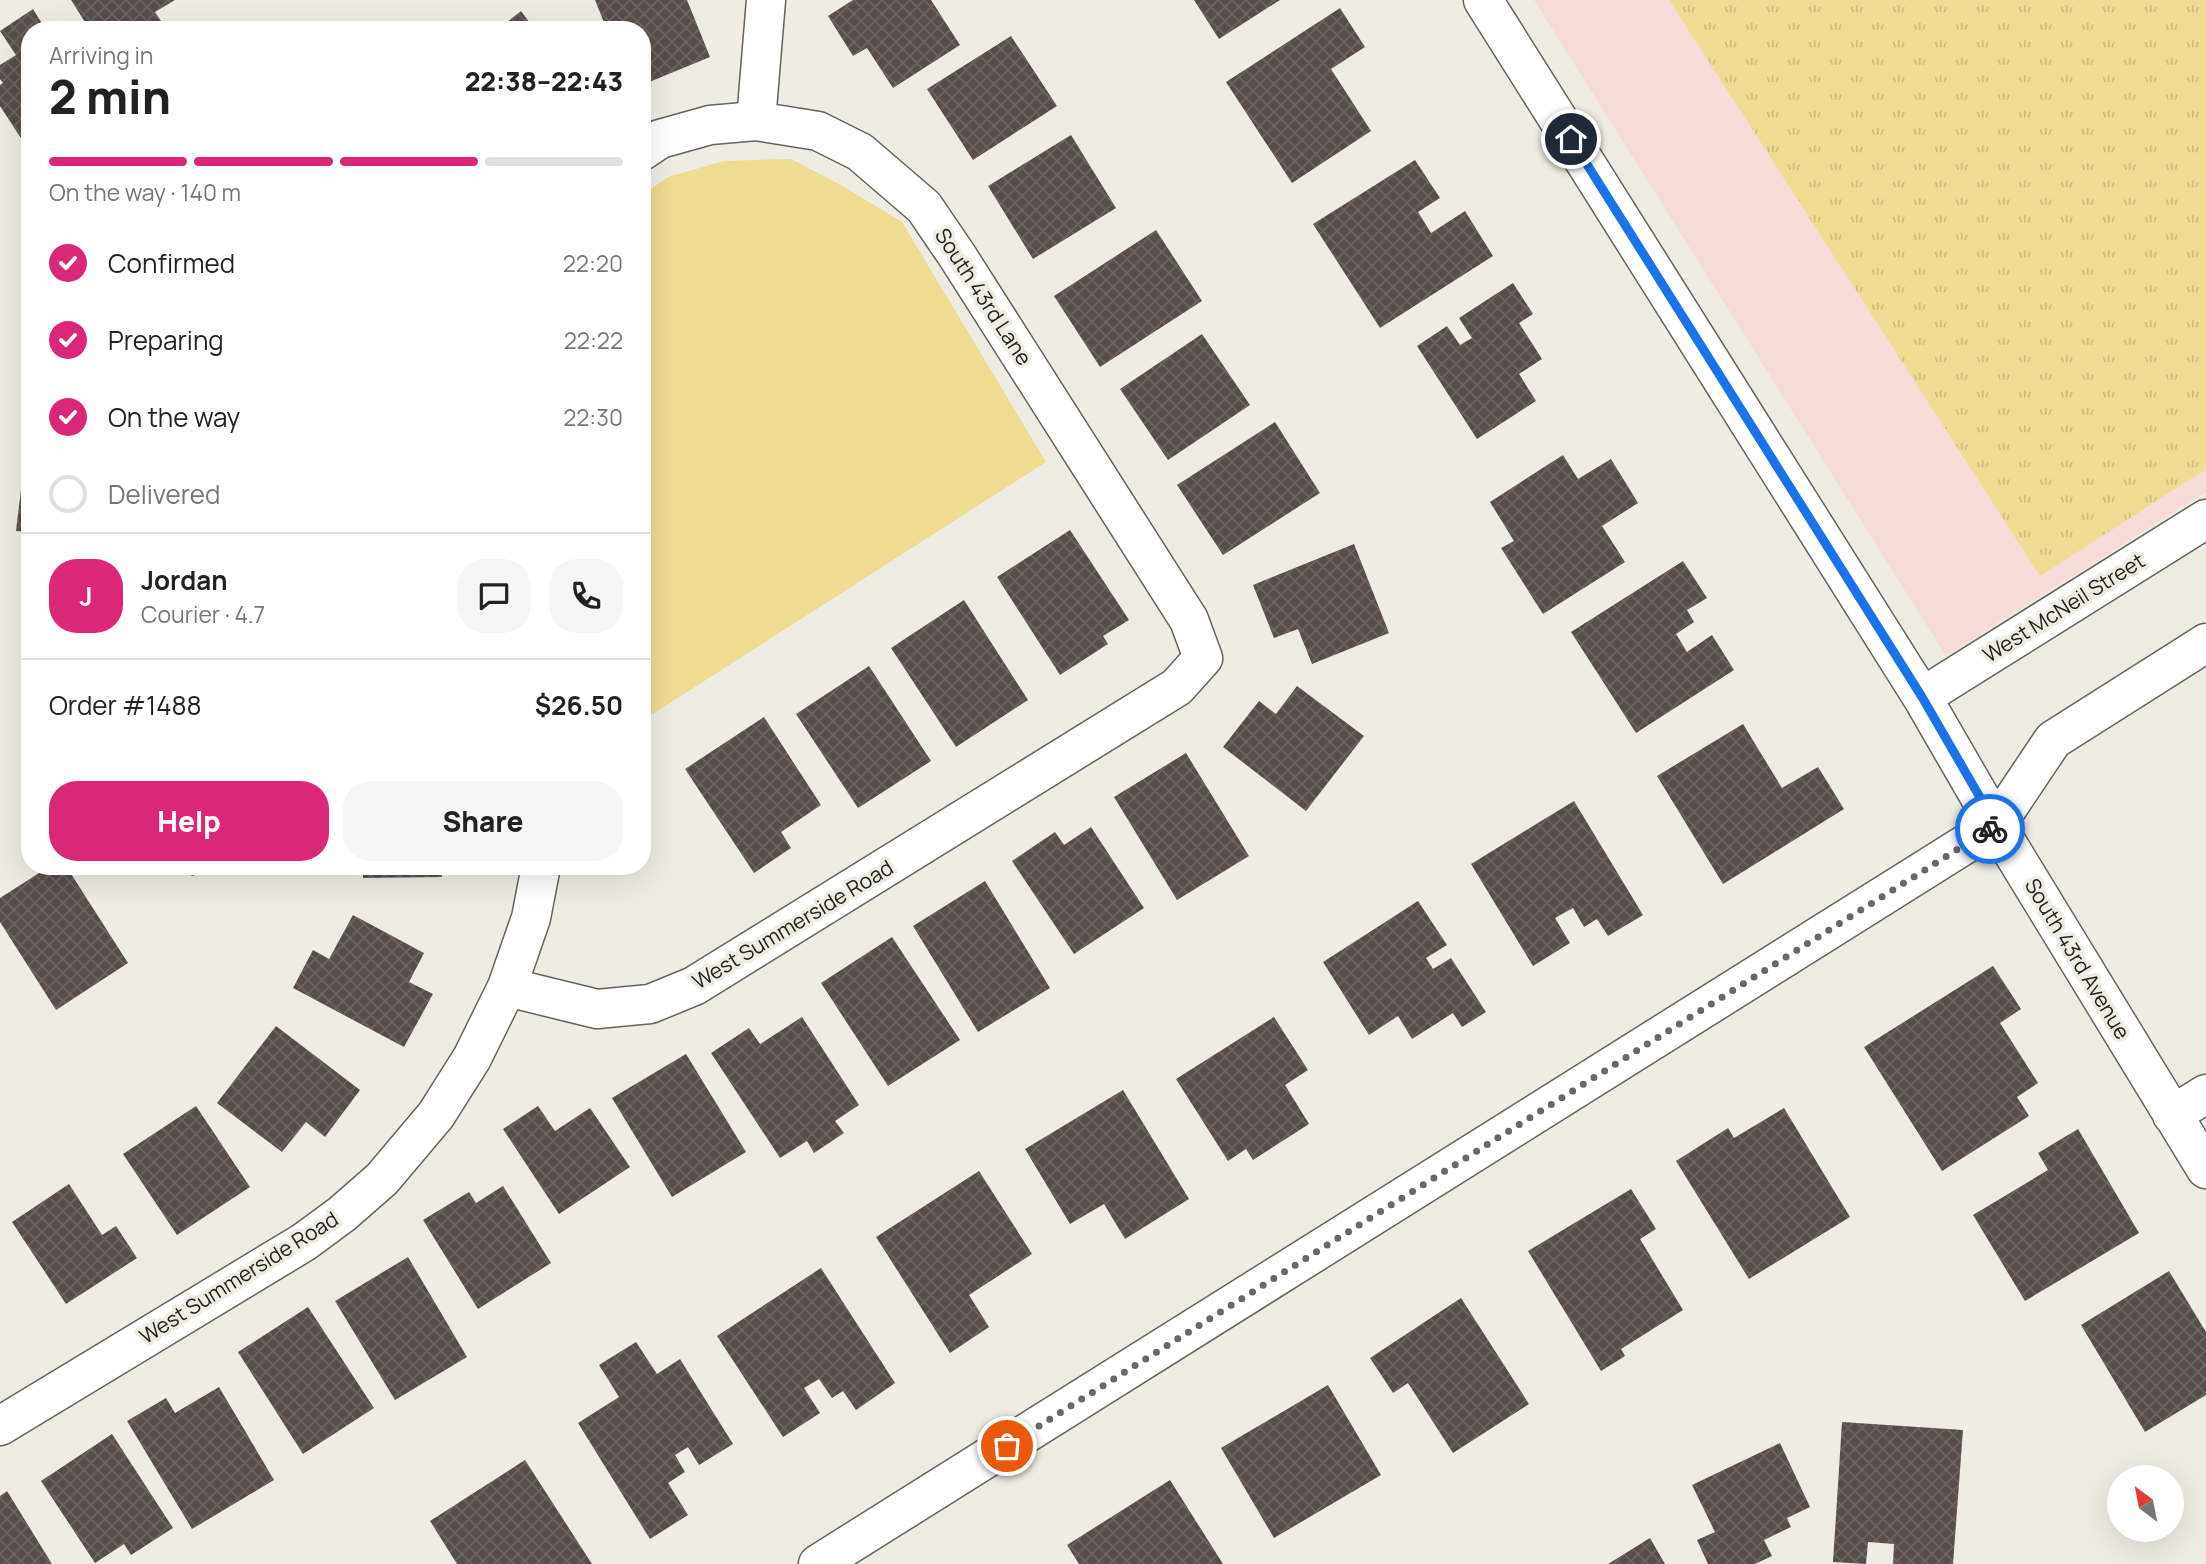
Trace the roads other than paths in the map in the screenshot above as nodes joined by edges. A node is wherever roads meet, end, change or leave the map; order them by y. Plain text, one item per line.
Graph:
1 (766, 0) edge
2 (1483, 0) edge
3 (757, 121) junction
4 (651, 145) edge
5 (2206, 519) edge
6 (2206, 643) edge
7 (1203, 658) joint
8 (1922, 697) junction
9 (1996, 825) junction
10 (539, 875) edge
11 (507, 987) junction
12 (2206, 1094) edge
13 (2172, 1115) junction
14 (2206, 1169) edge
15 (0, 1426) edge
16 (818, 1564) edge

1 - 3 street
2 - 8 street, South 43rd Avenue
3 - 4 street, South 43rd Lane
3 - 7 street, South 43rd Lane
5 - 8 street, West McNeil Street
6 - 9 street
7 - 11 street, West Summerside Road
8 - 9 street, South 43rd Avenue
9 - 13 street, South 43rd Avenue
9 - 16 street
10 - 11 street
11 - 15 street, West Summerside Road
12 - 13 street
13 - 14 street, South 43rd Avenue

